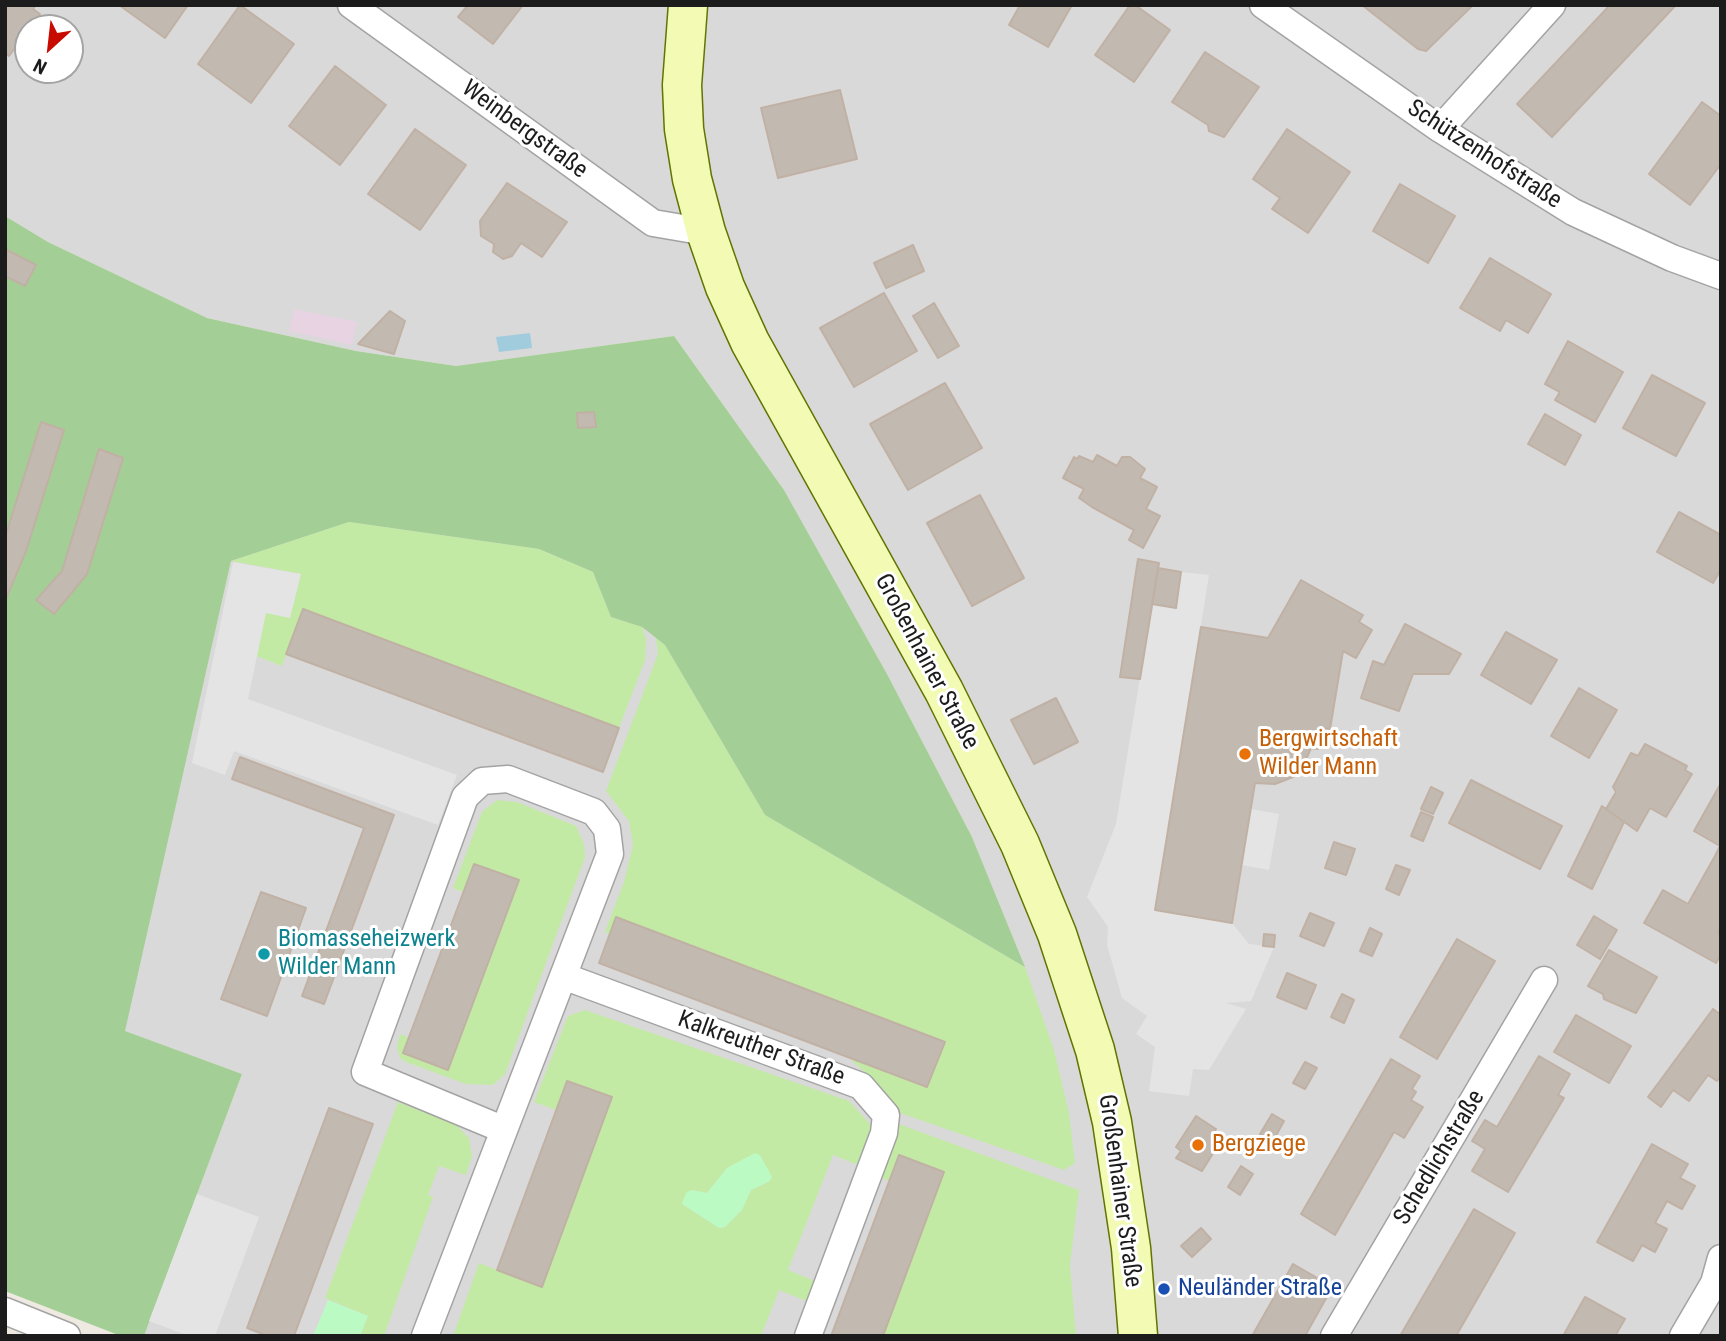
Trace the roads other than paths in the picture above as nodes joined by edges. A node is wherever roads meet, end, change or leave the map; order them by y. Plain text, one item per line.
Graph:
1 (351, 5) edge
2 (688, 5) edge
3 (1263, 5) edge
4 (1552, 5) edge
5 (1440, 129) junction
6 (706, 232) junction
7 (1721, 276) edge
8 (563, 976) junction
9 (1544, 980) dead end
10 (502, 1129) junction
11 (1721, 1258) edge
12 (5, 1311) edge
13 (67, 1336) edge
14 (425, 1336) edge
15 (808, 1336) edge
16 (1138, 1336) edge
17 (1334, 1336) edge
18 (1683, 1336) edge

1 - 6 street, Weinbergstraße
2 - 6 main road, Großenhainer Straße
3 - 5 street, Schützenhofstraße
4 - 5 street
5 - 7 street, Schützenhofstraße
6 - 16 main road, Großenhainer Straße
8 - 10 street
8 - 10 street
8 - 15 street, Kalkreuther Straße
9 - 17 street, Schedlichstraße
10 - 14 street
11 - 18 street
12 - 13 street

